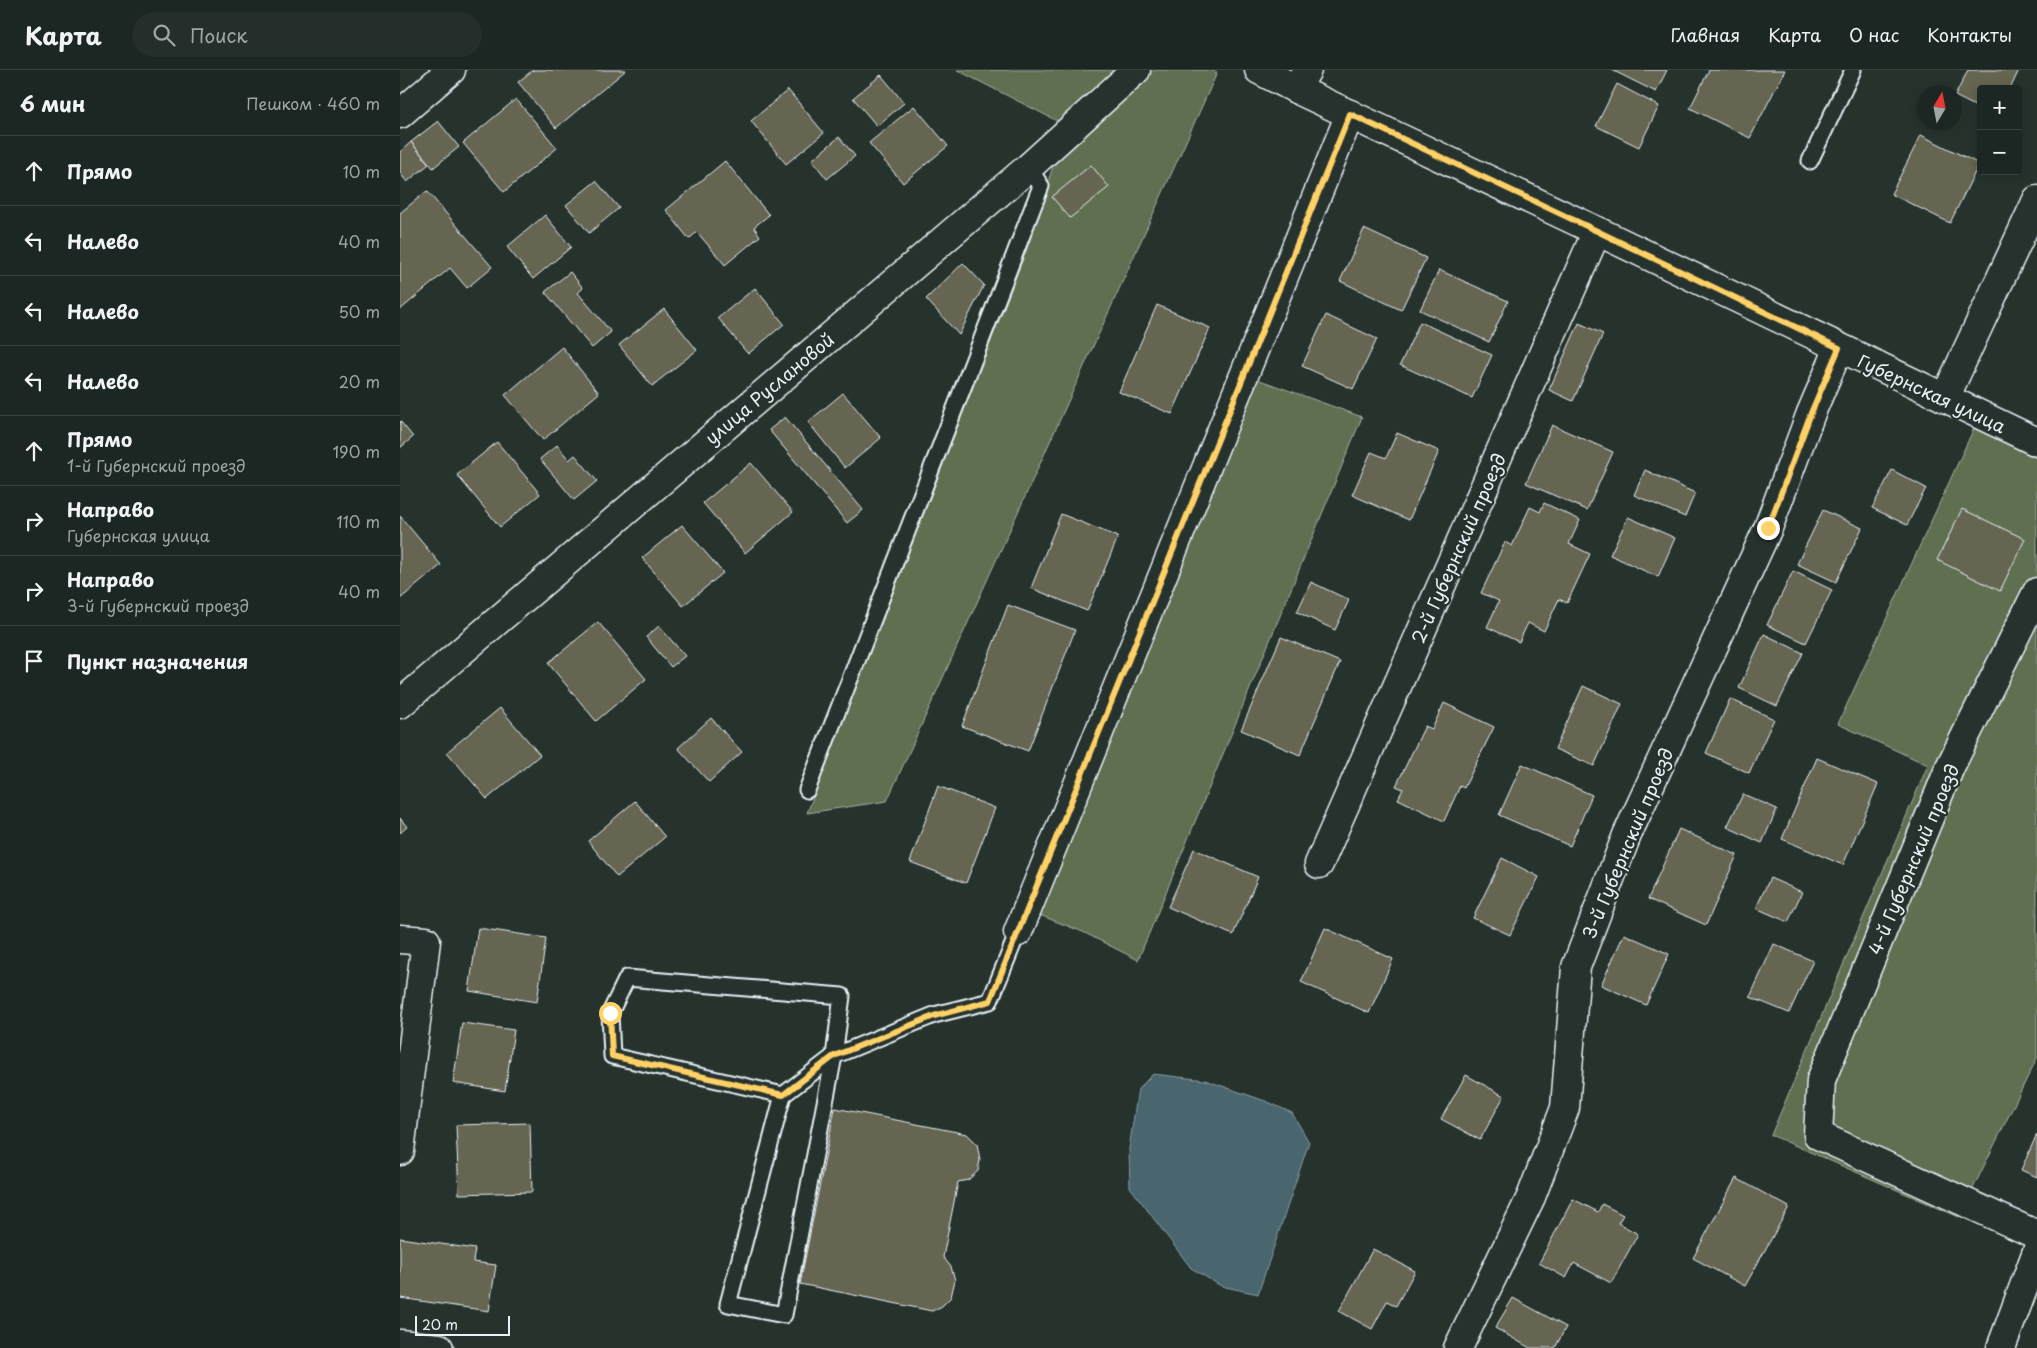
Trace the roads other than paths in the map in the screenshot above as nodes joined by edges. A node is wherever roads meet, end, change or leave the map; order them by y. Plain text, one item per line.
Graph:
1 (452, 70) edge
2 (1136, 70) edge
3 (1259, 70) edge
4 (1854, 70) edge
5 (1301, 80) edge
6 (400, 114) edge
7 (1350, 114) junction
8 (1810, 161) dead end
9 (1029, 167) junction
10 (2037, 200) edge
11 (1597, 231) junction
12 (1839, 348) junction
13 (1945, 398) junction
14 (2037, 442) edge
15 (2037, 592) edge
16 (400, 704) edge
17 (807, 790) dead end
18 (1319, 864) dead end
19 (1018, 932) joint
20 (400, 939) edge
21 (834, 1056) junction
22 (783, 1095) junction
23 (400, 1151) edge
24 (2037, 1235) edge
25 (2037, 1251) edge
26 (400, 1344) edge
27 (439, 1348) edge
28 (1458, 1348) edge
29 (2001, 1348) edge

1 - 6 street
2 - 9 street, улица Руслановой
3 - 5 street, Губернская улица
4 - 8 lane
5 - 7 street, Губернская улица
7 - 11 street, Губернская улица
7 - 19 street
9 - 16 street, улица Руслановой
9 - 17 lane
10 - 13 street
11 - 12 street, Губернская улица
11 - 18 street, 2-й Губернский проезд
12 - 13 street, Губернская улица
12 - 28 street, 3-й Губернский проезд
13 - 14 street, Губернская улица
15 - 24 street, 4-й Губернский проезд
19 - 21 lane
20 - 23 street
21 - 22 lane
21 - 22 lane
21 - 22 lane
25 - 29 street
26 - 27 street

